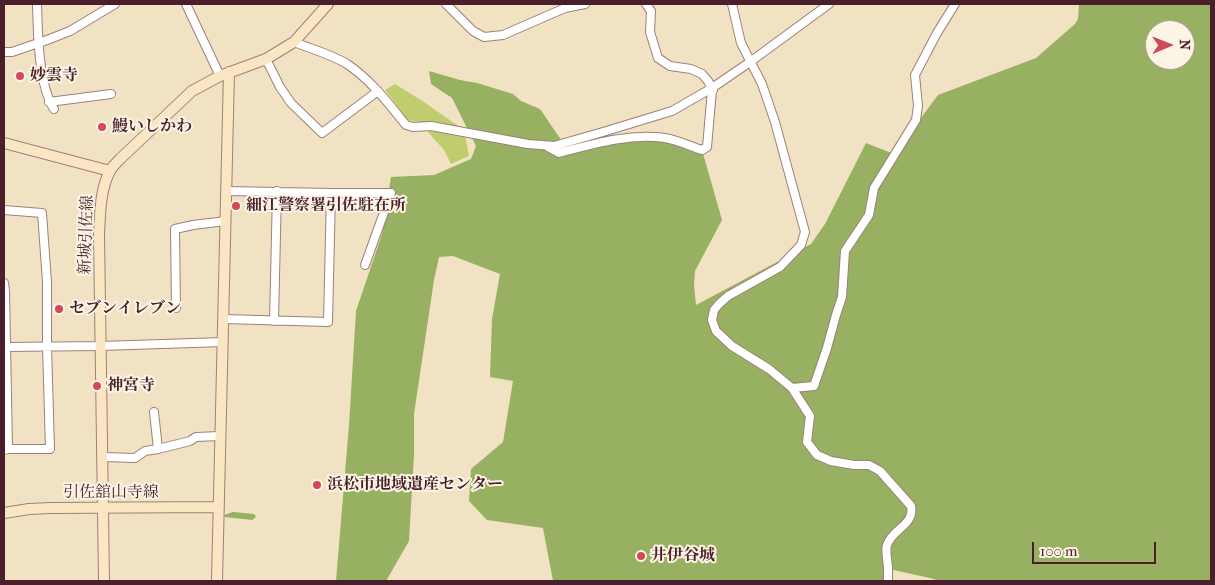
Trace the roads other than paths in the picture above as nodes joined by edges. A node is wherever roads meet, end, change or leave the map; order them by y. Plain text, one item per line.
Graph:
1 (37, 4) edge
2 (115, 4) edge
3 (186, 4) edge
4 (326, 4) edge
5 (446, 4) edge
6 (585, 4) edge
7 (646, 4) edge
8 (732, 4) edge
9 (829, 4) edge
10 (955, 4) edge
11 (294, 42) junction
12 (38, 43) junction
13 (4, 52) edge
14 (266, 59) junction
15 (750, 62) junction
16 (224, 74) junction
17 (712, 88) junction
18 (378, 91) junction
19 (111, 94) dead end
20 (4, 143) edge
21 (545, 145) junction
22 (110, 171) junction
23 (226, 191) junction
24 (277, 191) junction
25 (331, 193) junction
26 (4, 210) edge
27 (226, 221) junction
28 (366, 265) dead end
29 (4, 283) edge
30 (176, 308) dead end
31 (224, 319) junction
32 (274, 320) junction
33 (223, 342) junction
34 (47, 346) junction
35 (101, 346) junction
36 (5, 347) edge
37 (792, 388) junction
38 (154, 412) dead end
39 (220, 436) junction
40 (6, 449) edge
41 (158, 449) junction
42 (103, 458) junction
43 (218, 507) junction
44 (103, 508) junction
45 (4, 513) edge
46 (104, 581) edge
47 (217, 581) edge
48 (888, 581) edge

1 - 12 street
2 - 12 street
3 - 16 street
4 - 11 main road, 新城引佐線
5 - 6 street
7 - 17 street
8 - 15 street
9 - 15 street
10 - 37 street
11 - 14 main road, 新城引佐線
11 - 18 street
12 - 13 street
12 - 19 street
14 - 16 main road, 新城引佐線
14 - 18 street
15 - 17 street
15 - 37 street
16 - 22 main road, 新城引佐線
16 - 23 main road
17 - 21 street
17 - 21 street
18 - 21 street
20 - 22 main road
22 - 35 main road, 新城引佐線
23 - 24 street
23 - 27 main road
24 - 25 street
24 - 32 street
25 - 28 street
25 - 32 street
26 - 34 street
27 - 30 street
27 - 31 main road
29 - 36 street
31 - 32 street
31 - 33 main road
33 - 35 street
33 - 39 main road
34 - 35 street
34 - 36 street
34 - 40 street
35 - 42 main road, 新城引佐線
36 - 40 street
37 - 48 street
38 - 41 street
39 - 41 street
39 - 43 main road
41 - 42 street
42 - 44 main road, 新城引佐線
43 - 44 main road, 引佐舘山寺線
43 - 47 main road
44 - 45 main road, 引佐舘山寺線
44 - 46 main road, 新城引佐線

